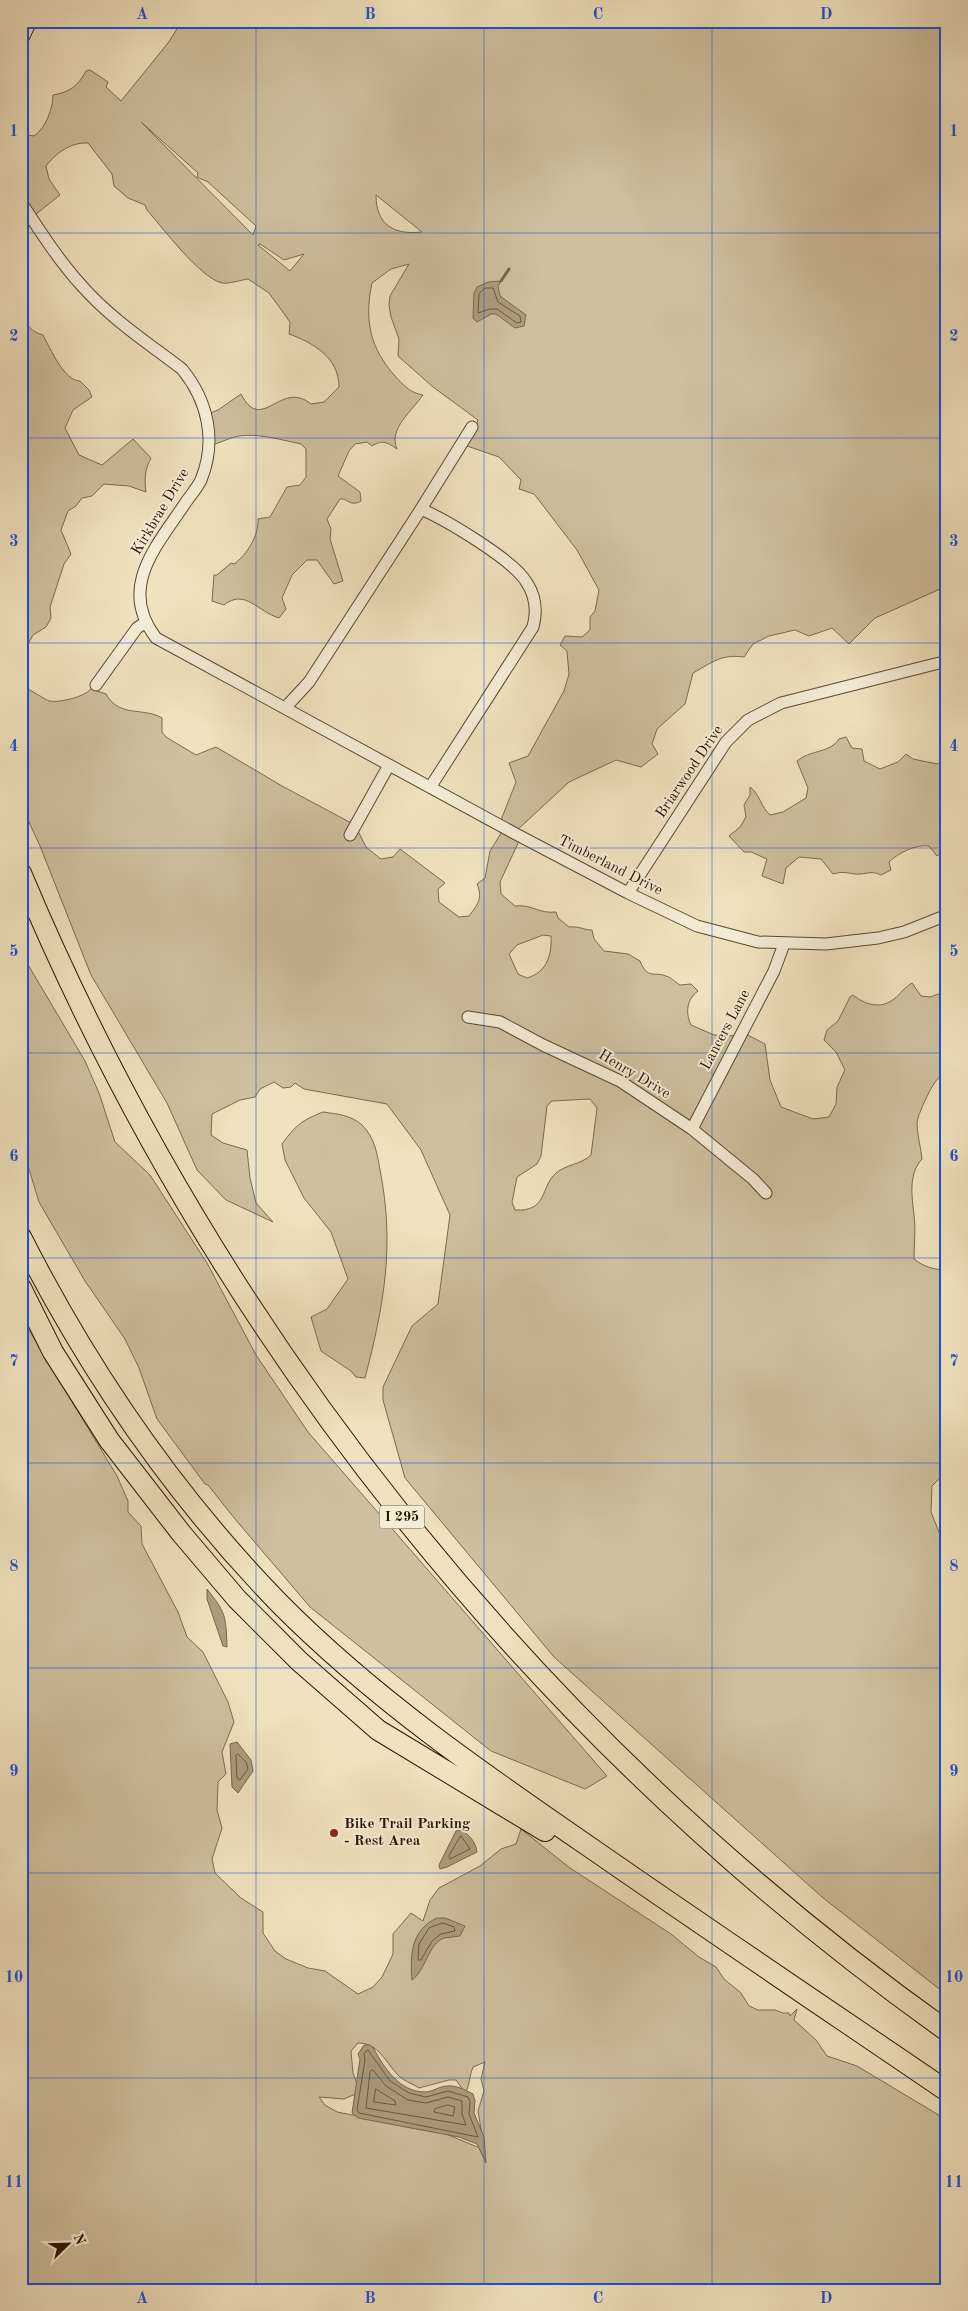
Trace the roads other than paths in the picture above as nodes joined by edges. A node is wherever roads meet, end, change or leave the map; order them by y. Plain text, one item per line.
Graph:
1 (29, 21) edge
2 (21, 38) edge
3 (21, 202) edge
4 (472, 428) dead end
5 (421, 509) junction
6 (146, 622) junction
7 (947, 661) edge
8 (96, 685) dead end
9 (285, 708) junction
10 (389, 765) junction
11 (431, 786) junction
12 (350, 835) dead end
13 (21, 873) edge
14 (628, 893) junction
15 (947, 915) edge
16 (784, 944) junction
17 (468, 1017) dead end
18 (692, 1129) junction
19 (766, 1193) dead end
20 (21, 1237) edge
21 (21, 1288) edge
22 (702, 1924) junction
23 (947, 2031) edge
24 (947, 2091) edge

1 - 2 main road
3 - 6 street, Kirkbrae Drive
4 - 5 street
5 - 9 street
5 - 11 street
6 - 8 street
6 - 9 street, Kirkbrae Drive
7 - 14 street, Briarwood Drive
9 - 10 street, Timberland Drive
10 - 11 street, Timberland Drive
10 - 12 street
11 - 14 street, Timberland Drive
13 - 23 highway, I 295
14 - 16 street, Timberland Drive
15 - 16 street, Timberland Drive
16 - 18 street, Lancers Lane
17 - 18 street, Henry Drive
18 - 19 street, Henry Drive
20 - 22 highway
21 - 22 highway
22 - 24 highway

